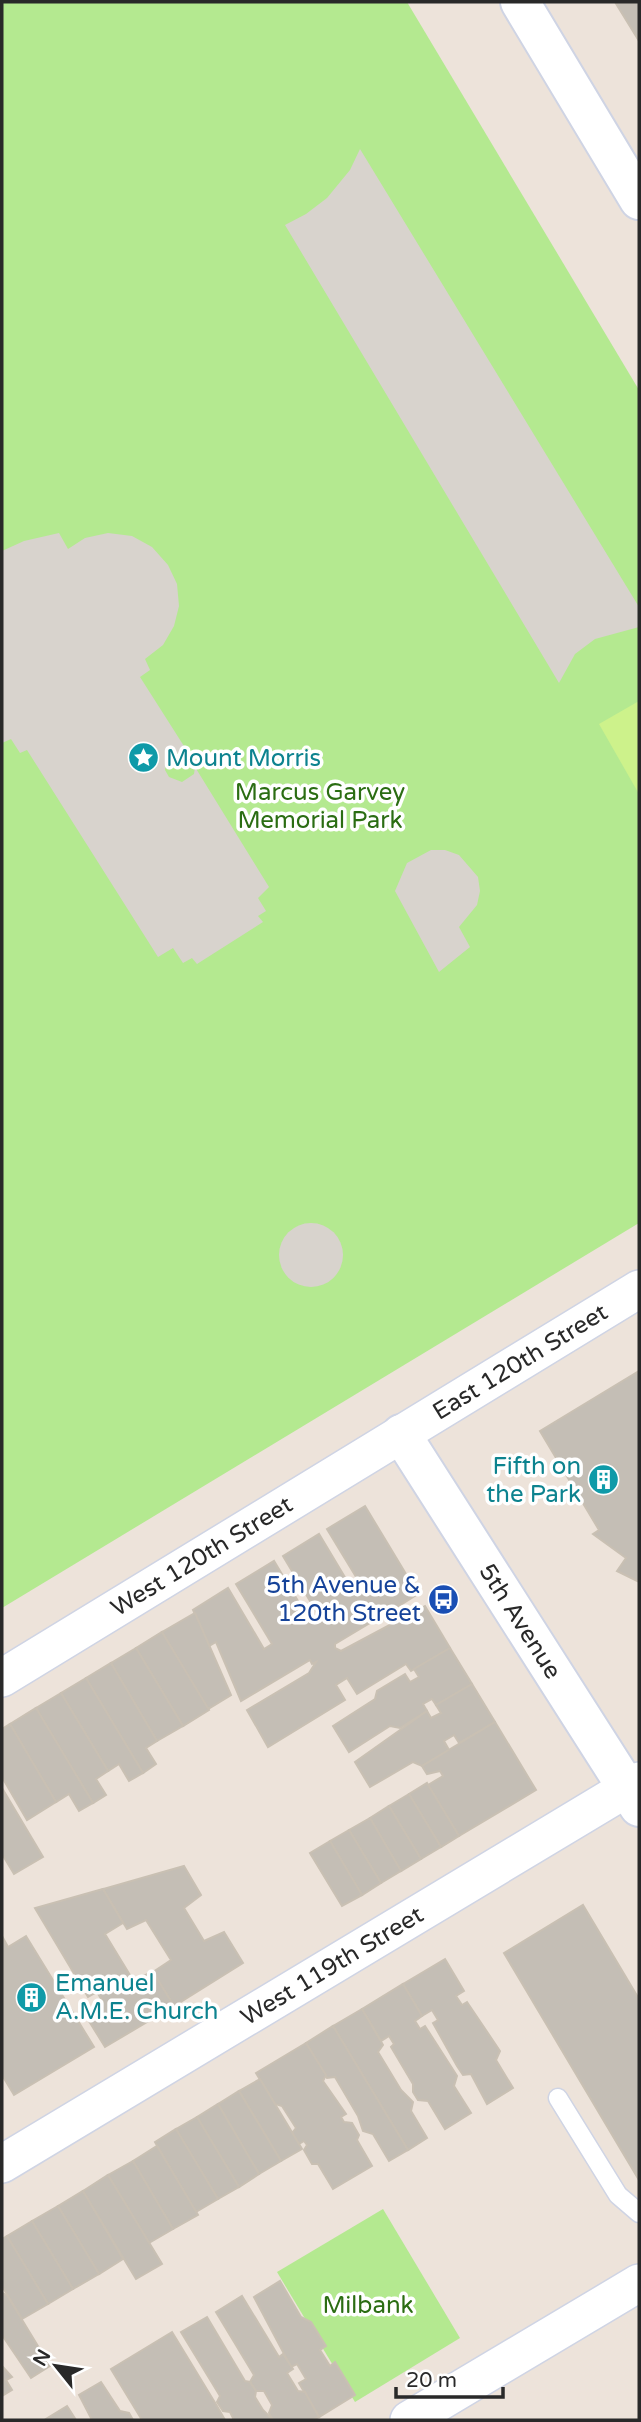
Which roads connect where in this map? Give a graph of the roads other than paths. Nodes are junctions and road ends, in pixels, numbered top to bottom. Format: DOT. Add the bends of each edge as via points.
graph roads {
  1 [pos="520,2"];
  2 [pos="639,200"];
  3 [pos="639,1289"];
  4 [pos="401,1434"];
  5 [pos="2,1678"];
  6 [pos="635,1792"];
  7 [pos="558,2098"];
  8 [pos="2,2164"];
  9 [pos="639,2213"];
  10 [pos="639,2283"];
  11 [pos="409,2420"];
  1 -- 2 [label="main road"];
  3 -- 4 [label="street, East 120th Street"];
  4 -- 5 [label="street, West 120th Street"];
  4 -- 6 [label="main road, 5th Avenue"];
  6 -- 8 [label="street, West 119th Street"];
  7 -- 9 [label="lane" via="618,2194"];
  10 -- 11 [label="street"];
}
